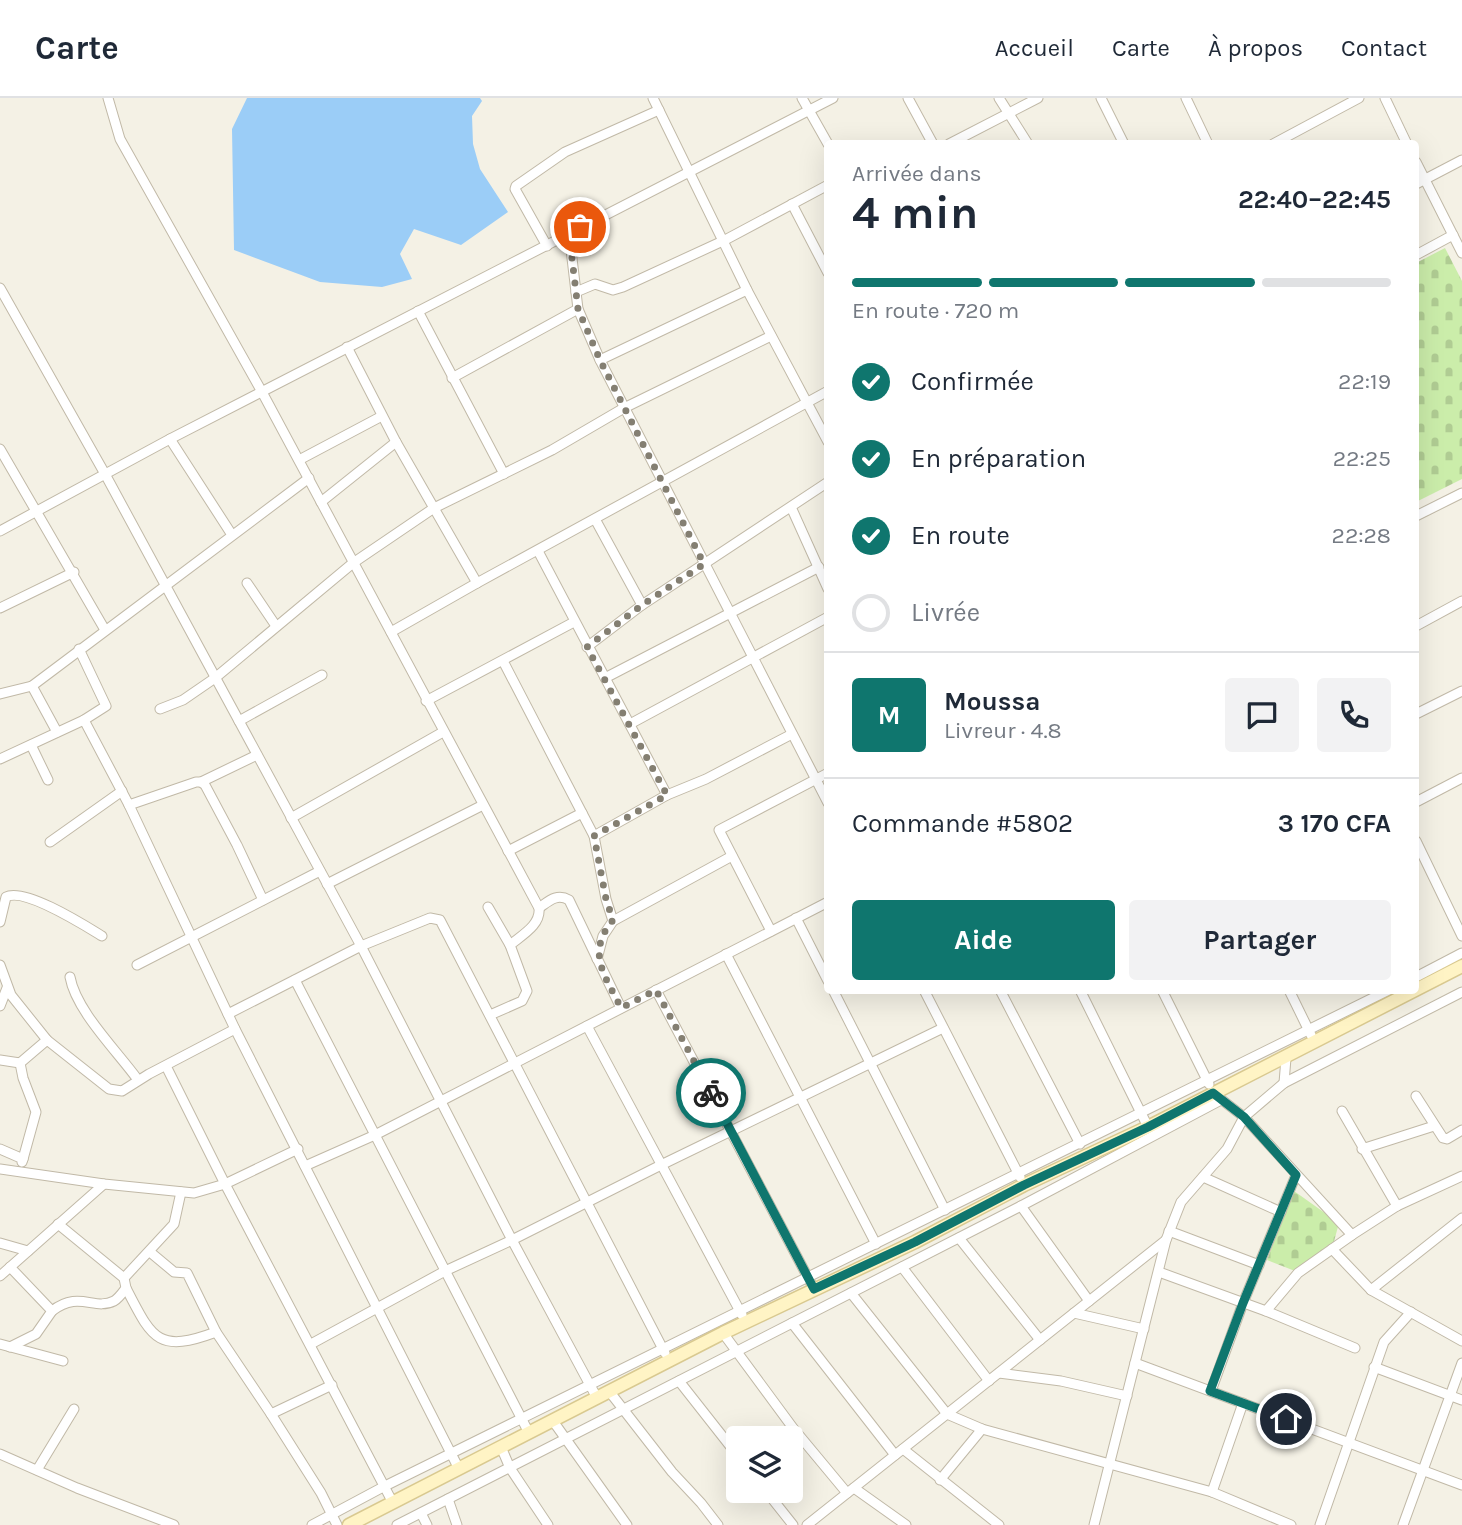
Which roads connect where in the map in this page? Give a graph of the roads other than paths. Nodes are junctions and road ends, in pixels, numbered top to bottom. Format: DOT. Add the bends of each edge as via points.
graph roads {
  1 [pos="108,98"];
  2 [pos="653,98"];
  3 [pos="802,98"];
  4 [pos="832,98"];
  5 [pos="908,98"];
  6 [pos="999,98"];
  7 [pos="1038,98"];
  8 [pos="1101,98"];
  9 [pos="1186,98"];
  10 [pos="1359,98"];
  11 [pos="1385,98"];
  12 [pos="659,110"];
  13 [pos="809,110"];
  14 [pos="1009,113"];
  15 [pos="826,140"];
  16 [pos="931,140"];
  17 [pos="957,140"];
  18 [pos="1026,140"];
  19 [pos="1119,140"];
  20 [pos="1206,140"];
  21 [pos="1280,140"];
  22 [pos="1405,140"];
  23 [pos="1462,160"];
  24 [pos="690,173"];
  25 [pos="1420,181"];
  26 [pos="824,187"];
  27 [pos="792,204"];
  28 [pos="569,233"];
  29 [pos="1453,235"];
  30 [pos="724,240"];
  31 [pos="547,246"];
  32 [pos="1419,253"];
  33 [pos="1462,253"];
  34 [pos="824,265"];
  35 [pos="0,288"];
  36 [pos="747,290"];
  37 [pos="576,292"];
  38 [pos="578,309"];
  39 [pos="418,311"];
  40 [pos="771,336"];
  41 [pos="347,347"];
  42 [pos="600,360"];
  43 [pos="452,378"];
  44 [pos="262,392"];
  45 [pos="824,393"];
  46 [pos="807,402"];
  47 [pos="624,408"];
  48 [pos="382,416"];
  49 [pos="824,434"];
  50 [pos="170,439"];
  51 [pos="396,442"];
  52 [pos="0,449"];
  53 [pos="299,460"];
  54 [pos="105,474"];
  55 [pos="504,474"];
  56 [pos="309,478"];
  57 [pos="663,482"];
  58 [pos="824,485"];
  59 [pos="1462,493"];
  60 [pos="321,502"];
  61 [pos="791,507"];
  62 [pos="435,508"];
  63 [pos="38,512"];
  64 [pos="1419,514"];
  65 [pos="596,519"];
  66 [pos="0,531"];
  67 [pos="232,535"];
  68 [pos="538,551"];
  69 [pos="353,562"];
  70 [pos="704,564"];
  71 [pos="819,567"];
  72 [pos="74,572"];
  73 [pos="824,579"];
  74 [pos="247,583"];
  75 [pos="477,583"];
  76 [pos="165,585"];
  77 [pos="1462,601"];
  78 [pos="642,605"];
  79 [pos="0,608"];
  80 [pos="730,613"];
  81 [pos="824,619"];
  82 [pos="574,622"];
  83 [pos="1419,624"];
  84 [pos="276,626"];
  85 [pos="105,630"];
  86 [pos="391,632"];
  87 [pos="587,647"];
  88 [pos="79,649"];
  89 [pos="753,659"];
  90 [pos="503,661"];
  91 [pos="322,675"];
  92 [pos="215,678"];
  93 [pos="605,678"];
  94 [pos="32,686"];
  95 [pos="1462,691"];
  96 [pos="0,694"];
  97 [pos="426,701"];
  98 [pos="160,709"];
  99 [pos="1419,712"];
  100 [pos="84,720"];
  101 [pos="239,721"];
  102 [pos="629,724"];
  103 [pos="57,732"];
  104 [pos="443,732"];
  105 [pos="792,734"];
  106 [pos="31,745"];
  107 [pos="257,755"];
  108 [pos="0,759"];
  109 [pos="824,775"];
  110 [pos="1462,778"];
  111 [pos="48,780"];
  112 [pos="816,780"];
  113 [pos="201,782"];
  114 [pos="122,792"];
  115 [pos="667,795"];
  116 [pos="824,795"];
  117 [pos="1419,800"];
  118 [pos="129,805"];
  119 [pos="483,806"];
  120 [pos="582,813"];
  121 [pos="291,818"];
  122 [pos="594,836"];
  123 [pos="50,842"];
  124 [pos="1419,847"];
  125 [pos="508,851"];
  126 [pos="732,856"];
  127 [pos="320,871"];
  128 [pos="327,884"];
  129 [pos="262,900"];
  130 [pos="824,904"];
  131 [pos="488,906"];
  132 [pos="539,908"];
  133 [pos="796,918"];
  134 [pos="613,920"];
  135 [pos="0,922"];
  136 [pos="771,931"];
  137 [pos="102,936"];
  138 [pos="190,936"];
  139 [pos="1462,936"];
  140 [pos="510,945"];
  141 [pos="361,946"];
  142 [pos="1462,953"];
  143 [pos="726,954"];
  144 [pos="597,959"];
  145 [pos="138,964"];
  146 [pos="0,965"];
  147 [pos="1461,971"];
  148 [pos="824,973"];
  149 [pos="1419,975"];
  150 [pos="70,978"];
  151 [pos="295,979"];
  152 [pos="7,988"];
  153 [pos="1419,988"];
  154 [pos="656,990"];
  155 [pos="1462,992"];
  156 [pos="835,994"];
  157 [pos="926,994"];
  158 [pos="1002,994"];
  159 [pos="1082,994"];
  160 [pos="1164,994"];
  161 [pos="1291,994"];
  162 [pos="1381,994"];
  163 [pos="1405,994"];
  164 [pos="0,1006"];
  165 [pos="621,1008"];
  166 [pos="228,1014"];
  167 [pos="490,1016"];
  168 [pos="587,1026"];
  169 [pos="943,1028"];
  170 [pos="235,1030"];
  171 [pos="1309,1030"];
  172 [pos="47,1040"];
  173 [pos="1315,1042"];
  174 [pos="1286,1058"];
  175 [pos="0,1060"];
  176 [pos="20,1063"];
  177 [pos="870,1063"];
  178 [pos="513,1064"];
  179 [pos="166,1066"];
  180 [pos="138,1080"];
  181 [pos="1208,1080"];
  182 [pos="1284,1083"];
  183 [pos="1217,1096"];
  184 [pos="1416,1096"];
  185 [pos="799,1097"];
  186 [pos="442,1101"];
  187 [pos="1342,1111"];
  188 [pos="1141,1113"];
  189 [pos="1244,1117"];
  190 [pos="1434,1126"];
  191 [pos="1148,1127"];
  192 [pos="1462,1130"];
  193 [pos="731,1132"];
  194 [pos="375,1135"];
  195 [pos="1080,1143"];
  196 [pos="0,1149"];
  197 [pos="298,1149"];
  198 [pos="1362,1149"];
  199 [pos="23,1159"];
  200 [pos="661,1165"];
  201 [pos="305,1166"];
  202 [pos="0,1169"];
  203 [pos="19,1170"];
  204 [pos="1296,1175"];
  205 [pos="1462,1176"];
  206 [pos="1203,1177"];
  207 [pos="1021,1180"];
  208 [pos="104,1184"];
  209 [pos="225,1184"];
  210 [pos="181,1192"];
  211 [pos="586,1203"];
  212 [pos="1021,1206"];
  213 [pos="1397,1206"];
  214 [pos="945,1210"];
  215 [pos="1281,1212"];
  216 [pos="1462,1218"];
  217 [pos="58,1224"];
  218 [pos="1352,1235"];
  219 [pos="1167,1236"];
  220 [pos="959,1238"];
  221 [pos="512,1240"];
  222 [pos="0,1243"];
  223 [pos="876,1244"];
  224 [pos="1332,1249"];
  225 [pos="28,1251"];
  226 [pos="150,1252"];
  227 [pos="1259,1265"];
  228 [pos="10,1267"];
  229 [pos="902,1267"];
  230 [pos="445,1271"];
  231 [pos="1159,1272"];
  232 [pos="0,1276"];
  233 [pos="125,1283"];
  234 [pos="811,1283"];
  235 [pos="1371,1290"];
  236 [pos="851,1293"];
  237 [pos="1089,1301"];
  238 [pos="1243,1303"];
  239 [pos="377,1310"];
  240 [pos="52,1311"];
  241 [pos="1266,1311"];
  242 [pos="1411,1312"];
  243 [pos="1074,1313"];
  244 [pos="743,1317"];
  245 [pos="792,1323"];
  246 [pos="1144,1329"];
  247 [pos="216,1332"];
  248 [pos="723,1333"];
  249 [pos="1040,1340"];
  250 [pos="1462,1341"];
  251 [pos="0,1344"];
  252 [pos="311,1344"];
  253 [pos="10,1347"];
  254 [pos="1355,1348"];
  255 [pos="735,1353"];
  256 [pos="666,1355"];
  257 [pos="63,1361"];
  258 [pos="1135,1363"];
  259 [pos="1462,1363"];
  260 [pos="1374,1367"];
  261 [pos="999,1373"];
  262 [pos="679,1381"];
  263 [pos="989,1381"];
  264 [pos="331,1385"];
  265 [pos="609,1391"];
  266 [pos="1210,1391"];
  267 [pos="593,1392"];
  268 [pos="1127,1396"];
  269 [pos="1450,1396"];
  270 [pos="1462,1400"];
  271 [pos="1243,1403"];
  272 [pos="74,1409"];
  273 [pos="622,1410"];
  274 [pos="271,1413"];
  275 [pos="947,1414"];
  276 [pos="522,1419"];
  277 [pos="553,1421"];
  278 [pos="982,1429"];
  279 [pos="529,1433"];
  280 [pos="565,1440"];
  281 [pos="726,1441"];
  282 [pos="1350,1443"];
  283 [pos="501,1447"];
  284 [pos="899,1452"];
  285 [pos="0,1454"];
  286 [pos="452,1454"];
  287 [pos="1109,1465"];
  288 [pos="458,1467"];
  289 [pos="510,1468"];
  290 [pos="37,1470"];
  291 [pos="1421,1470"];
  292 [pos="940,1480"];
  293 [pos="1462,1485"];
  294 [pos="386,1486"];
  295 [pos="851,1490"];
  296 [pos="1212,1492"];
  297 [pos="448,1499"];
  298 [pos="393,1503"];
  299 [pos="776,1503"];
  300 [pos="421,1513"];
  301 [pos="332,1514"];
  302 [pos="174,1525"];
  303 [pos="312,1525"];
  304 [pos="337,1525"];
  305 [pos="349,1525"];
  306 [pos="397,1525"];
  307 [pos="427,1525"];
  308 [pos="457,1525"];
  309 [pos="548,1525"];
  310 [pos="627,1525"];
  311 [pos="718,1525"];
  312 [pos="793,1525"];
  313 [pos="809,1525"];
  314 [pos="906,1525"];
  315 [pos="999,1525"];
  316 [pos="1094,1525"];
  317 [pos="1291,1525"];
  318 [pos="1320,1525"];
  319 [pos="1403,1525"];
  1 -- 44 [label="street" via="120,139"];
  2 -- 12 [label="street"];
  3 -- 13 [label="street"];
  4 -- 13 [label="street"];
  5 -- 16 [label="street"];
  6 -- 14 [label="street"];
  7 -- 14 [label="street"];
  8 -- 19 [label="street"];
  9 -- 20 [label="street"];
  10 -- 21 [label="street"];
  11 -- 22 [label="street"];
  12 -- 24 [label="street"];
  12 -- 31 [label="street" via="565,152 516,186"];
  13 -- 15 [label="street"];
  13 -- 24 [label="street"];
  14 -- 17 [label="street"];
  14 -- 18 [label="street"];
  23 -- 25 [label="street"];
  24 -- 28 [label="street"];
  24 -- 30 [label="street"];
  25 -- 29 [label="street"];
  26 -- 27 [label="street"];
  27 -- 30 [label="street"];
  27 -- 34 [label="street"];
  28 -- 31 [label="street"];
  28 -- 37 [label="street"];
  29 -- 32 [label="street"];
  29 -- 33 [label="street"];
  30 -- 36 [label="street"];
  30 -- 37 [label="street" via="623,287 613,290 595,284"];
  31 -- 39 [label="street"];
  35 -- 54 [label="street"];
  36 -- 40 [label="street"];
  36 -- 42 [label="street"];
  37 -- 38 [label="street"];
  38 -- 42 [label="street"];
  38 -- 43 [label="street"];
  39 -- 41 [label="street"];
  39 -- 43 [label="street"];
  40 -- 46 [label="street"];
  40 -- 47 [label="street"];
  41 -- 44 [label="street"];
  41 -- 48 [label="street"];
  42 -- 47 [label="street"];
  43 -- 55 [label="street"];
  44 -- 50 [label="street"];
  44 -- 53 [label="street"];
  45 -- 46 [label="street"];
  46 -- 49 [label="street"];
  46 -- 57 [label="street"];
  47 -- 55 [label="street"];
  47 -- 57 [label="street"];
  48 -- 51 [label="street"];
  48 -- 53 [label="street"];
  50 -- 54 [label="street"];
  50 -- 67 [label="street"];
  51 -- 60 [label="street"];
  51 -- 62 [label="street"];
  52 -- 63 [label="street"];
  53 -- 56 [label="street"];
  54 -- 63 [label="street"];
  54 -- 76 [label="street"];
  55 -- 62 [label="street"];
  56 -- 60 [label="street"];
  56 -- 67 [label="street"];
  57 -- 65 [label="street"];
  57 -- 70 [label="street"];
  58 -- 61 [label="street"];
  59 -- 64 [label="street"];
  60 -- 69 [label="street"];
  61 -- 70 [label="street"];
  61 -- 71 [label="street"];
  62 -- 69 [label="street"];
  62 -- 75 [label="street"];
  63 -- 66 [label="street"];
  63 -- 72 [label="street"];
  65 -- 68 [label="street"];
  65 -- 78 [label="street"];
  67 -- 76 [label="street"];
  68 -- 75 [label="street"];
  68 -- 82 [label="street"];
  69 -- 84 [label="street"];
  69 -- 86 [label="street"];
  70 -- 78 [label="street"];
  70 -- 80 [label="street"];
  71 -- 73 [label="street"];
  71 -- 80 [label="street"];
  72 -- 79 [label="street"];
  72 -- 85 [label="street"];
  74 -- 84 [label="street"];
  75 -- 86 [label="street"];
  76 -- 85 [label="street"];
  76 -- 92 [label="street"];
  77 -- 83 [label="street"];
  78 -- 87 [label="street"];
  80 -- 89 [label="street"];
  80 -- 93 [label="street"];
  81 -- 89 [label="street"];
  82 -- 87 [label="street"];
  82 -- 90 [label="street"];
  84 -- 92 [label="street"];
  85 -- 88 [label="street"];
  86 -- 97 [label="street"];
  87 -- 93 [label="street"];
  88 -- 94 [label="street"];
  88 -- 100 [label="street" via="106,701 103,709"];
  89 -- 102 [label="street"];
  89 -- 105 [label="street"];
  90 -- 97 [label="street"];
  90 -- 120 [label="street"];
  91 -- 101 [label="street"];
  92 -- 98 [label="street"];
  92 -- 101 [label="street"];
  93 -- 102 [label="street"];
  94 -- 96 [label="street"];
  94 -- 103 [label="street"];
  95 -- 99 [label="street"];
  97 -- 104 [label="street"];
  100 -- 103 [label="street"];
  100 -- 114 [label="street"];
  101 -- 107 [label="street"];
  102 -- 115 [label="street"];
  103 -- 106 [label="street"];
  104 -- 119 [label="street"];
  104 -- 121 [label="street"];
  105 -- 112 [label="street"];
  105 -- 115 [label="street"];
  106 -- 108 [label="street"];
  106 -- 111 [label="street"];
  107 -- 113 [label="street"];
  107 -- 121 [label="street"];
  109 -- 112 [label="street"];
  110 -- 117 [label="street"];
  112 -- 116 [label="street"];
  112 -- 126 [label="street" via="719,830"];
  113 -- 118 [label="street"];
  113 -- 129 [label="street"];
  114 -- 118 [label="street"];
  114 -- 123 [label="street"];
  115 -- 122 [label="street"];
  118 -- 138 [label="street"];
  119 -- 125 [label="street"];
  119 -- 128 [label="street"];
  120 -- 122 [label="street"];
  120 -- 125 [label="street"];
  121 -- 127 [label="street"];
  122 -- 134 [label="street"];
  124 -- 139 [label="street"];
  125 -- 132 [label="street"];
  126 -- 134 [label="street"];
  126 -- 136 [label="street"];
  127 -- 128 [label="street"];
  127 -- 129 [label="street"];
  128 -- 141 [label="street"];
  129 -- 138 [label="street"];
  130 -- 133 [label="street"];
  131 -- 140 [label="street"];
  132 -- 140 [label="street" via="536,923"];
  132 -- 144 [label="street" via="555,897 569,900"];
  133 -- 136 [label="street"];
  133 -- 148 [label="street"];
  134 -- 144 [label="street"];
  135 -- 137 [label="street" via="6,897 19,894"];
  136 -- 143 [label="street"];
  138 -- 145 [label="street"];
  138 -- 166 [label="street"];
  140 -- 167 [label="street" via="527,991 522,1001"];
  141 -- 151 [label="street"];
  141 -- 167 [label="street" via="430,918 440,920"];
  141 -- 186 [label="street"];
  142 -- 149 [label="street"];
  143 -- 154 [label="street"];
  143 -- 185 [label="street"];
  144 -- 165 [label="street"];
  146 -- 152 [label="street"];
  147 -- 153 [label="street"];
  150 -- 180 [label="street" via="80,1004"];
  151 -- 166 [label="street"];
  151 -- 194 [label="street"];
  152 -- 164 [label="street"];
  152 -- 172 [label="street"];
  154 -- 165 [label="street"];
  154 -- 193 [label="street"];
  155 -- 182 [label="street"];
  156 -- 177 [label="street"];
  157 -- 169 [label="street"];
  158 -- 195 [label="street"];
  159 -- 188 [label="street"];
  160 -- 181 [label="street"];
  161 -- 171 [label="street"];
  162 -- 171 [label="street"];
  163 -- 173 [label="street"];
  165 -- 168 [label="street"];
  166 -- 170 [label="street"];
  167 -- 178 [label="street"];
  168 -- 178 [label="street"];
  168 -- 200 [label="street"];
  169 -- 177 [label="street"];
  169 -- 207 [label="street"];
  170 -- 179 [label="street"];
  170 -- 197 [label="street"];
  171 -- 173 [label="street"];
  171 -- 181 [label="street"];
  172 -- 176 [label="street"];
  172 -- 180 [label="street" via="109,1089 122,1091"];
  173 -- 174 [label="street"];
  174 -- 182 [label="street"];
  174 -- 183 [label="street"];
  175 -- 176 [label="street"];
  176 -- 199 [label="street" via="36,1112"];
  177 -- 185 [label="street"];
  177 -- 214 [label="street"];
  178 -- 186 [label="street"];
  178 -- 211 [label="street"];
  179 -- 180 [label="street"];
  179 -- 209 [label="street"];
  181 -- 183 [label="street"];
  181 -- 188 [label="street"];
  182 -- 189 [label="street"];
  183 -- 189 [label="street"];
  183 -- 191 [label="street"];
  183 -- 212 [label="street"];
  184 -- 190 [label="street"];
  185 -- 193 [label="street"];
  185 -- 223 [label="street"];
  186 -- 194 [label="street"];
  186 -- 221 [label="street"];
  187 -- 198 [label="street"];
  188 -- 191 [label="street"];
  188 -- 195 [label="street"];
  189 -- 204 [label="street"];
  189 -- 206 [label="street" via="1227,1149"];
  190 -- 192 [label="street" via="1447,1139"];
  190 -- 198 [label="street"];
  191 -- 207 [label="street"];
  193 -- 200 [label="street"];
  193 -- 234 [label="street"];
  194 -- 201 [label="street"];
  194 -- 230 [label="street"];
  195 -- 207 [label="street"];
  196 -- 199 [label="street"];
  197 -- 201 [label="street"];
  197 -- 209 [label="street"];
  198 -- 213 [label="street"];
  199 -- 203 [label="street"];
  200 -- 211 [label="street"];
  200 -- 244 [label="street"];
  201 -- 239 [label="street"];
  202 -- 203 [label="street"];
  203 -- 208 [label="street"];
  204 -- 215 [label="street"];
  204 -- 218 [label="street"];
  205 -- 213 [label="street"];
  206 -- 215 [label="street"];
  206 -- 219 [label="street" via="1181,1202"];
  207 -- 214 [label="street"];
  207 -- 234 [label="street" via="915,1242"];
  208 -- 210 [label="street"];
  208 -- 217 [label="street"];
  209 -- 210 [label="street"];
  209 -- 252 [label="street"];
  210 -- 226 [label="street" via="174,1224"];
  211 -- 221 [label="street"];
  211 -- 256 [label="street"];
  212 -- 220 [label="street"];
  212 -- 237 [label="street"];
  213 -- 218 [label="street"];
  214 -- 223 [label="street"];
  215 -- 227 [label="street"];
  216 -- 235 [label="street"];
  217 -- 225 [label="street"];
  217 -- 233 [label="street"];
  218 -- 224 [label="street"];
  219 -- 227 [label="street"];
  219 -- 231 [label="street"];
  219 -- 237 [label="street"];
  220 -- 229 [label="street"];
  220 -- 249 [label="street"];
  221 -- 230 [label="street"];
  221 -- 267 [label="street"];
  222 -- 225 [label="street"];
  223 -- 234 [label="street"];
  224 -- 235 [label="street"];
  224 -- 241 [label="street" via="1298,1273"];
  225 -- 228 [label="street"];
  226 -- 233 [label="street"];
  226 -- 247 [label="street" via="174,1272 187,1273"];
  227 -- 238 [label="street"];
  228 -- 232 [label="street"];
  228 -- 240 [label="street"];
  229 -- 236 [label="street"];
  229 -- 263 [label="street"];
  230 -- 239 [label="street"];
  230 -- 276 [label="street"];
  231 -- 238 [label="street"];
  231 -- 246 [label="street"];
  233 -- 240 [label="street" via="114,1301 72,1300"];
  233 -- 247 [label="street" via="149,1332 161,1339 180,1342"];
  234 -- 244 [label="street"];
  235 -- 242 [label="street"];
  236 -- 245 [label="street"];
  236 -- 275 [label="street"];
  237 -- 243 [label="street"];
  238 -- 241 [label="street"];
  238 -- 266 [label="street"];
  239 -- 252 [label="street"];
  239 -- 286 [label="street"];
  240 -- 253 [label="street" via="36,1334"];
  241 -- 254 [label="street"];
  242 -- 250 [label="street"];
  242 -- 260 [label="street" via="1384,1342"];
  243 -- 246 [label="street"];
  243 -- 249 [label="street"];
  244 -- 248 [label="street"];
  244 -- 256 [label="street"];
  245 -- 255 [label="street"];
  245 -- 284 [label="street"];
  246 -- 258 [label="street"];
  247 -- 274 [label="street"];
  248 -- 255 [label="street"];
  248 -- 256 [label="street"];
  249 -- 261 [label="street"];
  251 -- 253 [label="street"];
  252 -- 264 [label="street"];
  253 -- 257 [label="street"];
  255 -- 262 [label="street"];
  255 -- 295 [label="street" via="793,1428"];
  256 -- 265 [label="street"];
  256 -- 267 [label="street"];
  258 -- 266 [label="street"];
  258 -- 268 [label="street"];
  259 -- 269 [label="street"];
  260 -- 269 [label="street"];
  260 -- 282 [label="street"];
  261 -- 263 [label="street"];
  261 -- 268 [label="street"];
  262 -- 273 [label="street"];
  262 -- 281 [label="street"];
  263 -- 275 [label="street"];
  264 -- 274 [label="street"];
  264 -- 294 [label="street"];
  265 -- 267 [label="street"];
  265 -- 273 [label="street"];
  266 -- 271 [label="street"];
  267 -- 276 [label="street"];
  267 -- 277 [label="street"];
  268 -- 287 [label="street"];
  269 -- 270 [label="street"];
  269 -- 291 [label="street"];
  271 -- 282 [label="street"];
  271 -- 296 [label="street"];
  272 -- 290 [label="street"];
  273 -- 280 [label="street"];
  273 -- 311 [label="street"];
  274 -- 301 [label="street"];
  275 -- 278 [label="street"];
  275 -- 284 [label="street"];
  276 -- 279 [label="street"];
  276 -- 286 [label="street"];
  277 -- 279 [label="street"];
  277 -- 280 [label="street"];
  278 -- 287 [label="street"];
  278 -- 292 [label="street"];
  279 -- 283 [label="street"];
  280 -- 289 [label="street"];
  280 -- 310 [label="street"];
  282 -- 291 [label="street"];
  282 -- 318 [label="street"];
  283 -- 288 [label="street"];
  283 -- 289 [label="street"];
  284 -- 292 [label="street"];
  284 -- 295 [label="street"];
  285 -- 290 [label="street"];
  286 -- 288 [label="street"];
  286 -- 294 [label="street"];
  287 -- 296 [label="street"];
  287 -- 316 [label="street"];
  288 -- 298 [label="street"];
  289 -- 297 [label="street"];
  289 -- 309 [label="street"];
  290 -- 302 [label="street"];
  291 -- 293 [label="street"];
  291 -- 319 [label="street"];
  292 -- 315 [label="street"];
  294 -- 298 [label="street"];
  294 -- 301 [label="street"];
  295 -- 313 [label="street"];
  295 -- 314 [label="street"];
  296 -- 317 [label="street"];
  297 -- 300 [label="street"];
  297 -- 308 [label="street"];
  298 -- 305 [label="street"];
  299 -- 312 [label="street"];
  300 -- 306 [label="street"];
  300 -- 307 [label="street"];
  301 -- 303 [label="street"];
  301 -- 304 [label="street"];
}
